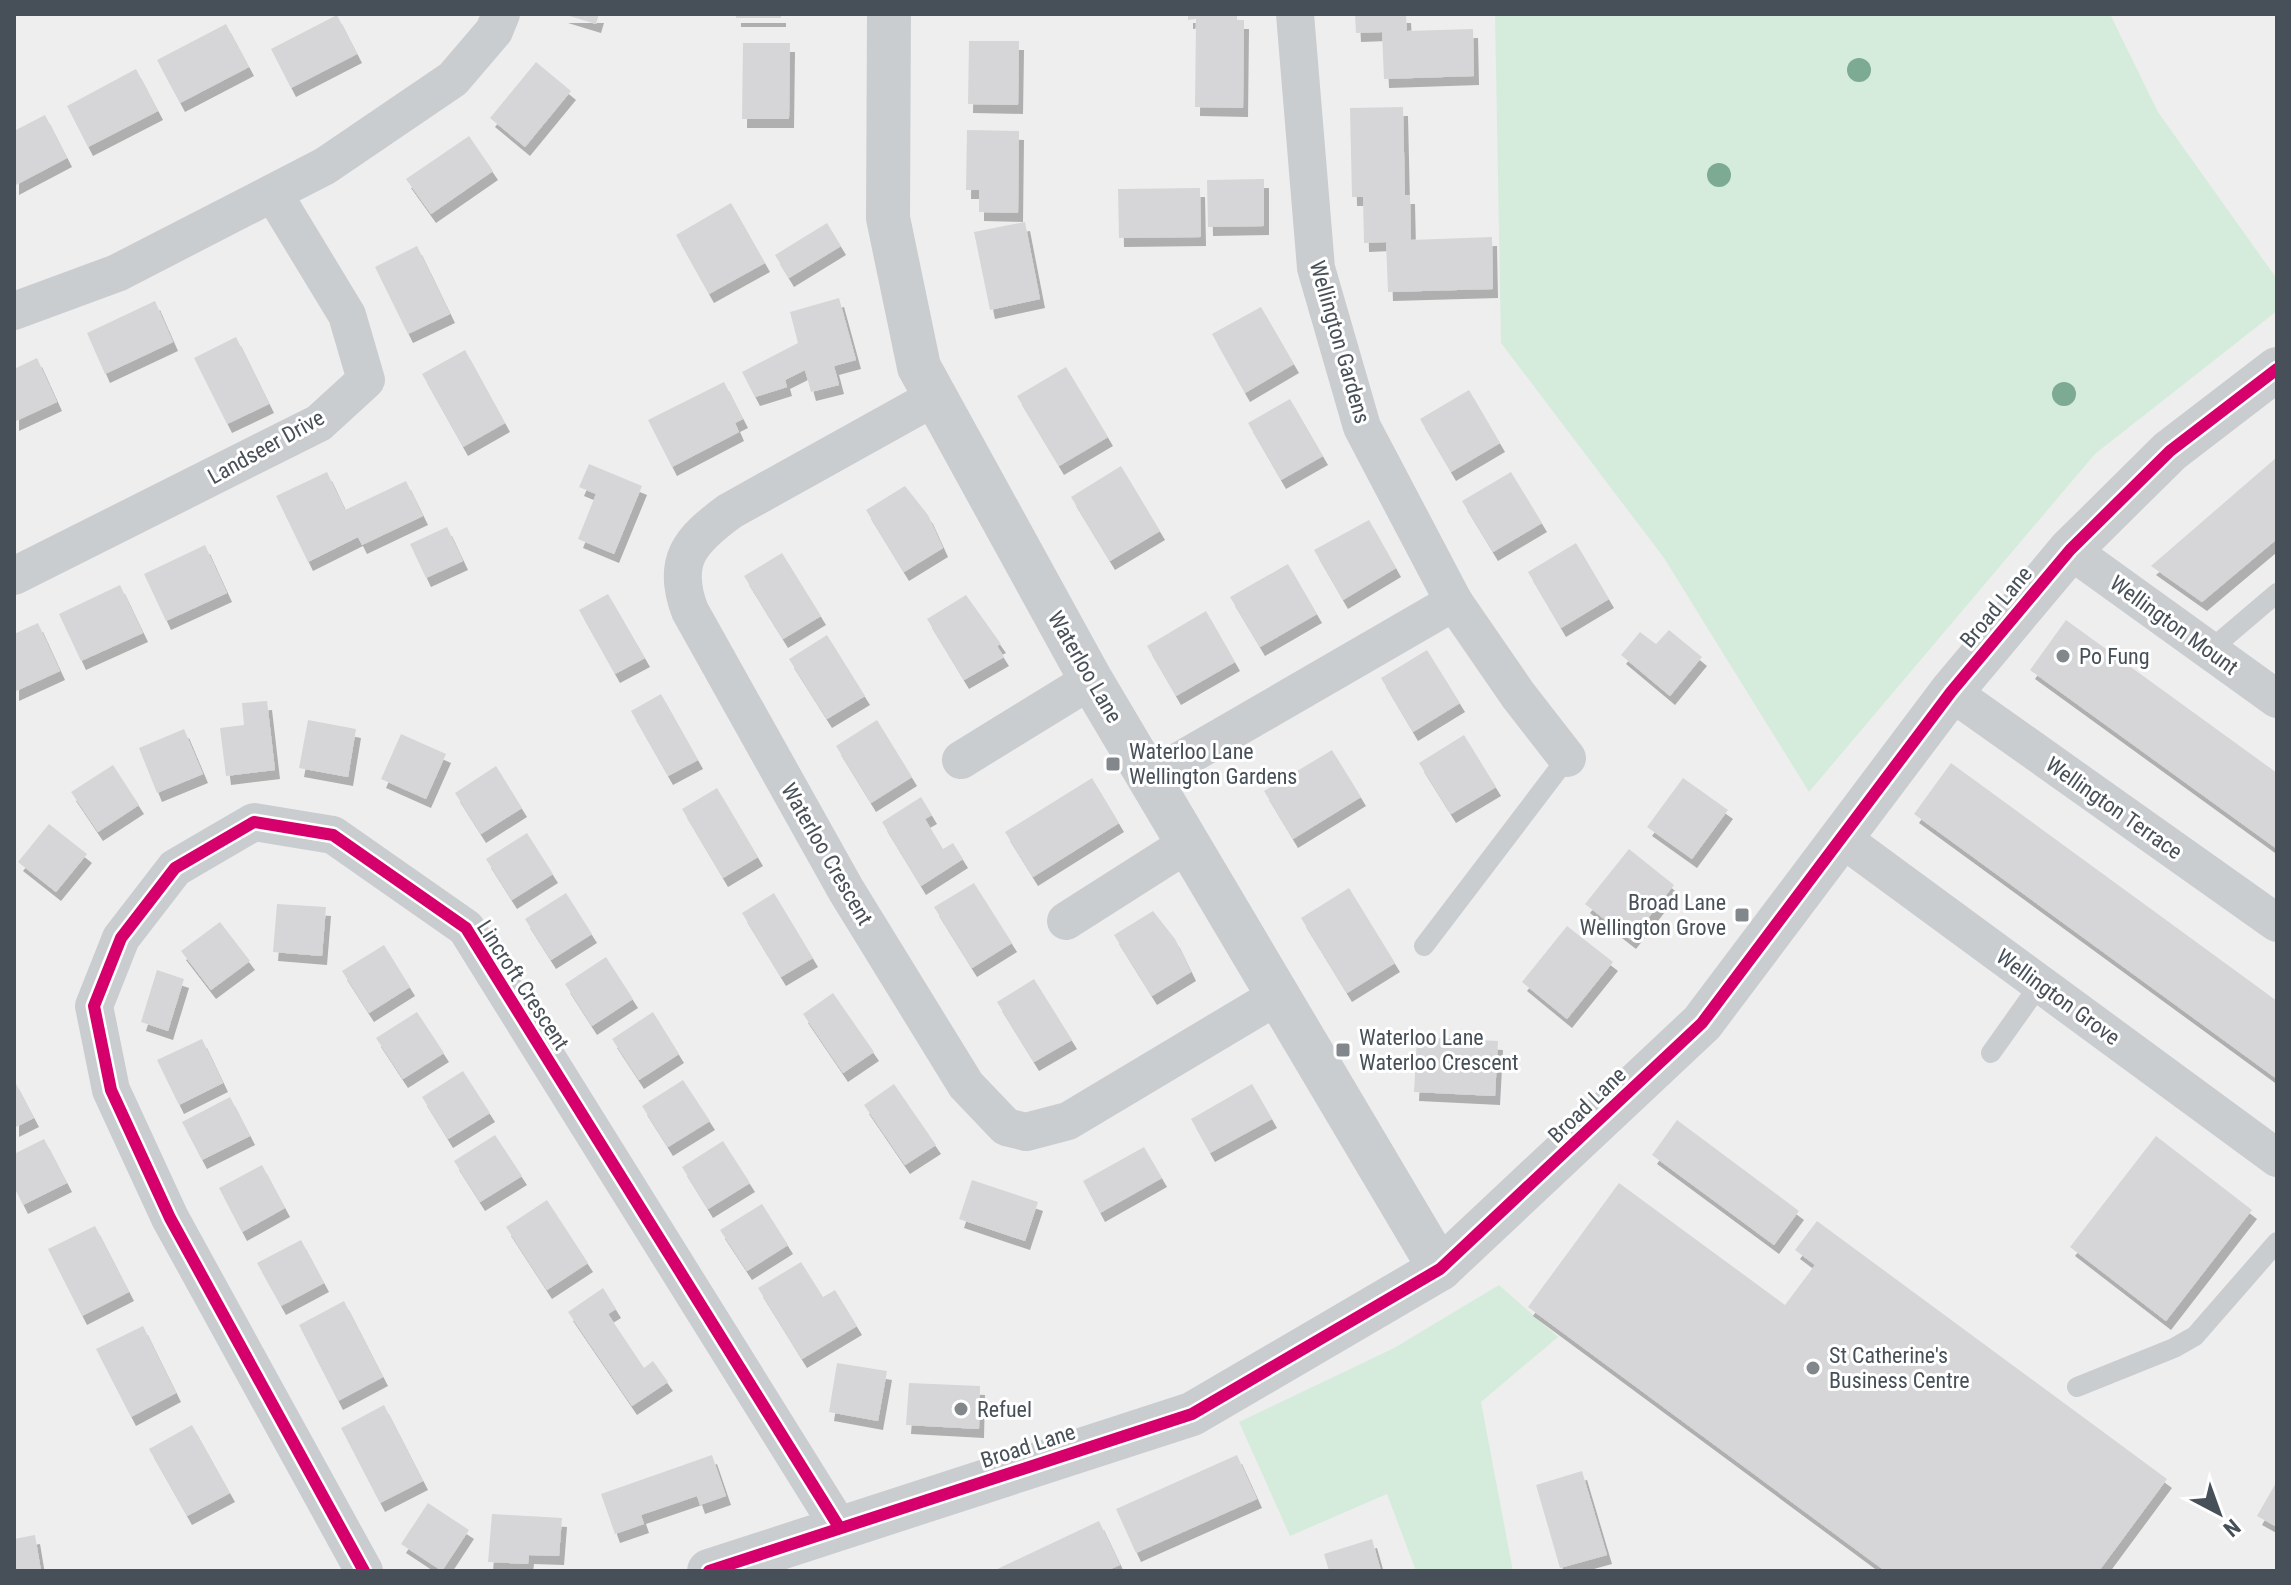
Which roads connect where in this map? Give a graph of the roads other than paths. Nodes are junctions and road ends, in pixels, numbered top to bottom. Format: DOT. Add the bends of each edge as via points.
graph roads {
  1 [pos="501,14"];
  2 [pos="889,14"];
  3 [pos="1295,14"];
  4 [pos="273,193"];
  5 [pos="14,311"];
  6 [pos="2277,369"];
  7 [pos="935,397"];
  8 [pos="2070,550"];
  9 [pos="14,576"];
  10 [pos="2277,593"];
  11 [pos="1454,602"];
  12 [pos="2210,650"];
  13 [pos="1091,680"];
  14 [pos="1951,692"];
  15 [pos="2277,699"];
  16 [pos="1567,758"];
  17 [pos="961,760"];
  18 [pos="1150,778"];
  19 [pos="1840,837"];
  20 [pos="1187,844"];
  21 [pos="1066,921"];
  22 [pos="2277,923"];
  23 [pos="1424,946"];
  24 [pos="2040,984"];
  25 [pos="1277,996"];
  26 [pos="1991,1053"];
  27 [pos="2277,1158"];
  28 [pos="2277,1242"];
  29 [pos="1440,1269"];
  30 [pos="2077,1387"];
  31 [pos="839,1527"];
  32 [pos="364,1571"];
  33 [pos="709,1571"];
  1 -- 4 [label="street" via="494,31 453,79 325,166"];
  2 -- 7 [label="street, Waterloo Lane" via="888,218 919,367"];
  3 -- 11 [label="street, Wellington Gardens" via="1316,268 1362,427"];
  4 -- 5 [label="street" via="117,273"];
  4 -- 9 [label="street, Landseer Drive" via="347,315 366,380 319,423"];
  6 -- 8 [label="street, Broad Lane" via="2170,451"];
  7 -- 13 [label="street, Waterloo Lane"];
  7 -- 25 [label="street, Waterloo Crescent" via="730,511 688,549 682,569 690,611 846,890 966,1085 1006,1127 1026,1132 1068,1121"];
  8 -- 12 [label="street, Wellington Mount"];
  8 -- 14 [label="street, Broad Lane"];
  10 -- 12 [label="lane"];
  11 -- 16 [label="street, Wellington Gardens"];
  11 -- 18 [label="street"];
  12 -- 15 [label="street, Wellington Mount"];
  13 -- 17 [label="street"];
  13 -- 18 [label="street, Waterloo Lane"];
  14 -- 19 [label="street, Broad Lane"];
  14 -- 22 [label="street, Wellington Terrace"];
  16 -- 23 [label="lane"];
  18 -- 20 [label="street, Waterloo Lane"];
  19 -- 24 [label="street, Wellington Grove"];
  19 -- 29 [label="street, Broad Lane" via="1702,1023"];
  20 -- 21 [label="street"];
  20 -- 25 [label="street, Waterloo Lane"];
  24 -- 26 [label="lane"];
  24 -- 27 [label="street, Wellington Grove"];
  25 -- 29 [label="street, Waterloo Lane"];
  28 -- 30 [label="lane" via="2195,1336"];
  29 -- 31 [label="street, Broad Lane" via="1192,1414"];
  31 -- 32 [label="street, Lincroft Crescent" via="466,928 333,835 254,822 175,868 121,938 94,1006 111,1090 170,1218"];
  31 -- 33 [label="street, Broad Lane"];
}
